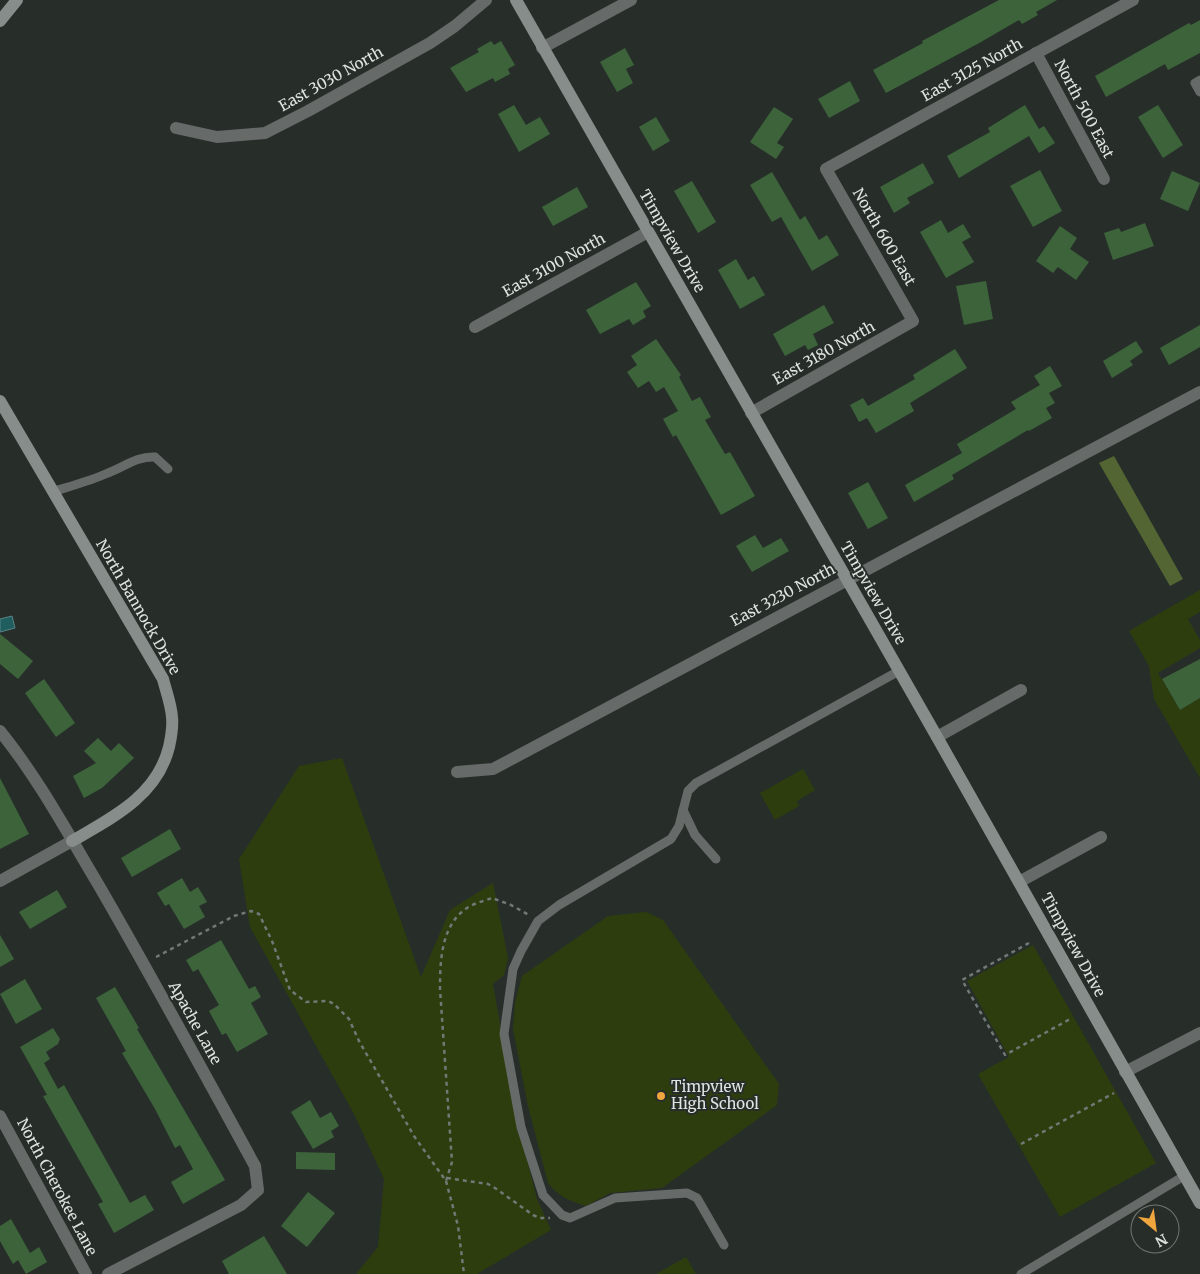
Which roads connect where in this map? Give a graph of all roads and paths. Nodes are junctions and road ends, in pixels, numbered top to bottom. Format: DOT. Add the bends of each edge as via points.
graph roads {
  1 [pos="17,0"];
  2 [pos="486,0"];
  3 [pos="516,0"];
  4 [pos="631,0"];
  5 [pos="1133,0"];
  6 [pos="0,21"];
  7 [pos="542,48"];
  8 [pos="1036,53"];
  9 [pos="1200,80"];
  10 [pos="1200,92"];
  11 [pos="176,128"];
  12 [pos="826,168"];
  13 [pos="1104,179"];
  14 [pos="648,232"];
  15 [pos="913,321"];
  16 [pos="475,327"];
  17 [pos="1200,392"];
  18 [pos="0,401"];
  19 [pos="751,413"];
  20 [pos="168,469"];
  21 [pos="52,492"];
  22 [pos="846,579"];
  23 [pos="899,671"];
  24 [pos="1022,690"];
  25 [pos="0,731"];
  26 [pos="937,737"];
  27 [pos="457,772"];
  28 [pos="683,810"];
  29 [pos="1101,837"];
  30 [pos="72,841"];
  31 [pos="716,859"];
  32 [pos="0,881"];
  33 [pos="1019,882"];
  34 [pos="538,921"];
  35 [pos="1029,943"];
  36 [pos="156,956"];
  37 [pos="1072,1018"];
  38 [pos="1200,1033"];
  39 [pos="1125,1072"];
  40 [pos="1114,1093"];
  41 [pos="0,1116"];
  42 [pos="1021,1144"];
  43 [pos="1184,1176"];
  44 [pos="446,1180"];
  45 [pos="1200,1203"];
  46 [pos="533,1215"];
  47 [pos="724,1245"];
  48 [pos="86,1274"];
  49 [pos="108,1274"];
  50 [pos="464,1274"];
  51 [pos="1021,1274"];
  1 -- 6 [label="street"];
  2 -- 11 [label="street, East 3030 North" via="430,43 264,133 217,137"];
  3 -- 7 [label="street, Timpview Drive"];
  4 -- 7 [label="street"];
  5 -- 8 [label="street, East 3125 North"];
  7 -- 14 [label="street, Timpview Drive"];
  8 -- 12 [label="street, East 3125 North"];
  8 -- 13 [label="street, North 500 East"];
  9 -- 10 [label="lane" via="1195,83"];
  12 -- 15 [label="street, North 600 East"];
  14 -- 16 [label="street, East 3100 North"];
  14 -- 19 [label="street, Timpview Drive"];
  15 -- 19 [label="street, East 3180 North"];
  17 -- 22 [label="street, East 3230 North"];
  18 -- 21 [label="street, North Bannock Drive"];
  19 -- 22 [label="street, Timpview Drive"];
  20 -- 21 [label="lane" via="155,456 147,456"];
  21 -- 30 [label="street, North Bannock Drive" via="163,679 172,718 166,757 152,784 120,814"];
  22 -- 23 [label="street, Timpview Drive"];
  22 -- 27 [label="street, East 3230 North" via="493,769"];
  23 -- 26 [label="street, Timpview Drive"];
  23 -- 28 [label="lane" via="696,783 688,791"];
  24 -- 26 [label="street"];
  25 -- 30 [label="street, Apache Lane" via="22,758"];
  26 -- 33 [label="street, Timpview Drive"];
  28 -- 31 [label="lane" via="695,835"];
  28 -- 34 [label="lane" via="671,840 559,905"];
  29 -- 33 [label="street"];
  30 -- 32 [label="street, North Bannock Drive"];
  30 -- 49 [label="street, Apache Lane" via="144,963 255,1166 258,1190 241,1205"];
  33 -- 39 [label="street, Timpview Drive"];
  34 -- 44 [label="path" via="492,898 467,908 453,922 446,937 440,964 452,1162"];
  34 -- 47 [label="lane" via="512,969 504,1034 521,1126 542,1194 562,1215 570,1218 615,1198 687,1193 697,1198"];
  35 -- 37 [label="path" via="962,980 1005,1055"];
  36 -- 44 [label="path" via="234,916 250,911 259,914 290,990 306,1002 328,1001 334,1004 348,1019 414,1136"];
  38 -- 39 [label="street"];
  39 -- 43 [label="street, Timpview Drive"];
  40 -- 42 [label="path"];
  41 -- 48 [label="street, North Cherokee Lane"];
  43 -- 45 [label="street, Timpview Drive"];
  43 -- 51 [label="lane"];
  44 -- 46 [label="path" via="488,1184"];
  44 -- 50 [label="path" via="458,1226"];
}
